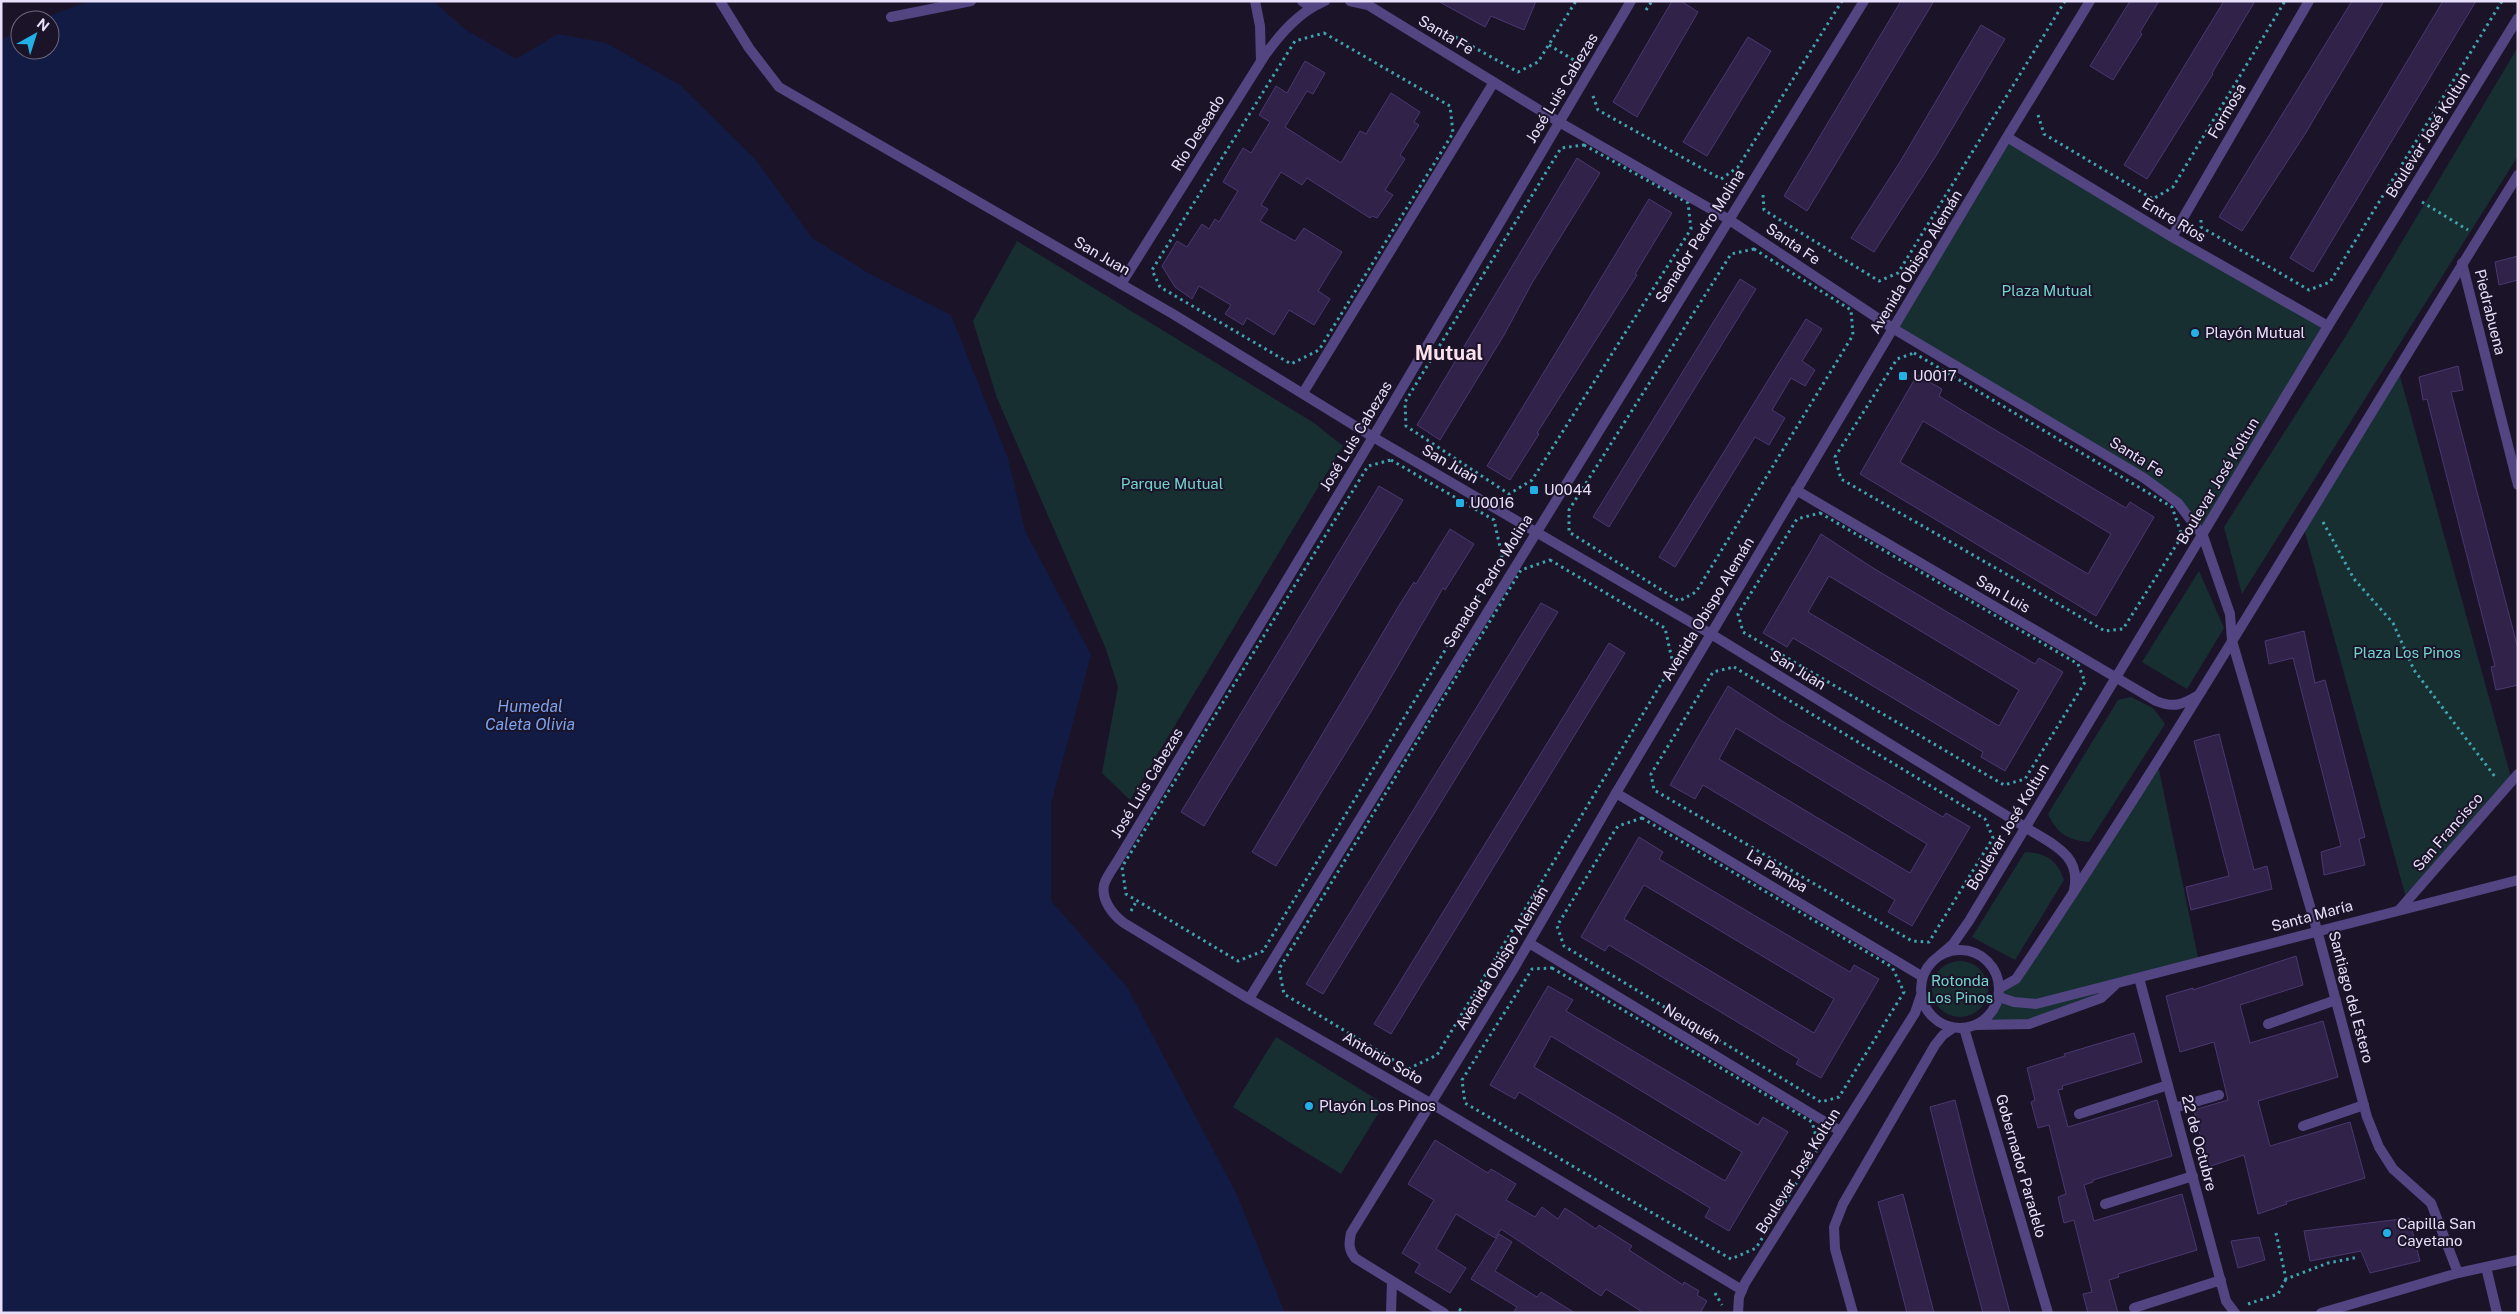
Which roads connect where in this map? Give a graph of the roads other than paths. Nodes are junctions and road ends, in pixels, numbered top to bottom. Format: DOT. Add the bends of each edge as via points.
graph roads {
  1 [pos="720,1"];
  2 [pos="971,1"];
  3 [pos="1255,1"];
  4 [pos="1302,1"];
  5 [pos="1325,1"];
  6 [pos="1350,1"];
  7 [pos="1631,1"];
  8 [pos="1864,1"];
  9 [pos="2090,1"];
  10 [pos="2309,1"];
  11 [pos="1311,7"];
  12 [pos="891,17"];
  13 [pos="2518,18"];
  14 [pos="1261,61"];
  15 [pos="1494,82"];
  16 [pos="1558,122"];
  17 [pos="2007,137"];
  18 [pos="2518,175"];
  19 [pos="1728,219"];
  20 [pos="2172,236"];
  21 [pos="2462,263"];
  22 [pos="1121,284"];
  23 [pos="2328,326"];
  24 [pos="1894,329"];
  25 [pos="1303,393"];
  26 [pos="1373,436"];
  27 [pos="2518,485"];
  28 [pos="1796,490"];
  29 [pos="1536,531"];
  30 [pos="2203,536"];
  31 [pos="1710,634"];
  32 [pos="2232,641"];
  33 [pos="2115,678"];
  34 [pos="2197,696"];
  35 [pos="2518,774"];
  36 [pos="1616,793"];
  37 [pos="2025,827"];
  38 [pos="2518,880"];
  39 [pos="1104,885"];
  40 [pos="2074,890"];
  41 [pos="2400,909"];
  42 [pos="2317,930"];
  43 [pos="1529,943"];
  44 [pos="1940,955"];
  45 [pos="1923,977"];
  46 [pos="2139,978"];
  47 [pos="2115,985"];
  48 [pos="1999,992"];
  49 [pos="1921,995"];
  50 [pos="1249,999"];
  51 [pos="2336,1000"];
  52 [pos="2268,1024"];
  53 [pos="1977,1025"];
  54 [pos="1953,1028"];
  55 [pos="1964,1028"];
  56 [pos="2168,1085"];
  57 [pos="2219,1095"];
  58 [pos="1432,1104"];
  59 [pos="2364,1104"];
  60 [pos="2174,1108"];
  61 [pos="2079,1114"];
  62 [pos="2303,1126"];
  63 [pos="1840,1131"];
  64 [pos="2193,1176"];
  65 [pos="2105,1204"];
  66 [pos="2518,1260"];
  67 [pos="2486,1267"];
  68 [pos="2458,1273"];
  69 [pos="2221,1280"];
  70 [pos="1392,1281"];
  71 [pos="1742,1290"];
  72 [pos="2134,1308"];
  73 [pos="2352,1308"];
  74 [pos="2234,1311"];
  75 [pos="1391,1313"];
  76 [pos="1444,1313"];
  77 [pos="1738,1313"];
  78 [pos="1853,1313"];
  79 [pos="2048,1313"];
  80 [pos="2321,1313"];
  81 [pos="2497,1313"];
  1 -- 22 [label="street, San Juan" via="749,48 779,87"];
  2 -- 12 [label="street"];
  3 -- 14 [label="street"];
  4 -- 11 [label="street"];
  5 -- 11 [label="street"];
  6 -- 15 [label="street, Santa Fe" via="1368,5"];
  7 -- 16 [label="street, José Luis Cabezas"];
  8 -- 19 [label="street, Senador Pedro Molina"];
  9 -- 17 [label="street, Avenida Obispo Alemán"];
  10 -- 20 [label="street, Formosa"];
  11 -- 14 [label="street, Río Deseado" via="1283,30"];
  13 -- 23 [label="street, Boulevar José Koltun"];
  14 -- 22 [label="street, Río Deseado"];
  15 -- 16 [label="street, Santa Fe"];
  15 -- 25 [label="street"];
  16 -- 19 [label="street, Santa Fe"];
  16 -- 26 [label="street, José Luis Cabezas"];
  17 -- 20 [label="street, Entre Ríos"];
  17 -- 24 [label="street, Avenida Obispo Alemán"];
  18 -- 21 [label="street"];
  19 -- 24 [label="street, Santa Fe"];
  19 -- 29 [label="street, Senador Pedro Molina"];
  20 -- 23 [label="street, Entre Ríos"];
  21 -- 27 [label="street, Piedrabuena"];
  21 -- 32 [label="street"];
  22 -- 25 [label="street, San Juan"];
  23 -- 30 [label="street, Boulevar José Koltun"];
  24 -- 28 [label="street, Avenida Obispo Alemán"];
  24 -- 30 [label="street, Santa Fe" via="2144,478 2178,503"];
  25 -- 26 [label="street, San Juan"];
  26 -- 29 [label="street, San Juan"];
  26 -- 39 [label="street, José Luis Cabezas"];
  28 -- 31 [label="street, Avenida Obispo Alemán"];
  28 -- 33 [label="street, San Luis"];
  29 -- 31 [label="street, San Juan"];
  29 -- 50 [label="street, Senador Pedro Molina"];
  30 -- 32 [label="street, Santiago del Estero" via="2230,614"];
  30 -- 33 [label="street, Boulevar José Koltun"];
  31 -- 36 [label="street, Avenida Obispo Alemán"];
  31 -- 37 [label="street, San Juan"];
  32 -- 34 [label="street"];
  32 -- 42 [label="street, Santiago del Estero"];
  33 -- 34 [label="street, San Luis" via="2168,706 2178,706"];
  33 -- 37 [label="street, Boulevar José Koltun"];
  34 -- 40 [label="street"];
  35 -- 41 [label="street, San Francisco"];
  36 -- 43 [label="street, Avenida Obispo Alemán"];
  36 -- 45 [label="street, La Pampa"];
  37 -- 40 [label="street, San Juan" via="2070,858 2077,877"];
  37 -- 44 [label="street, Boulevar José Koltun" via="1965,927"];
  38 -- 41 [label="street, Santa María"];
  39 -- 50 [label="street, Antonio Soto" via="1109,908 1118,919"];
  40 -- 48 [label="street" via="2016,979"];
  41 -- 42 [label="street, Santa María"];
  42 -- 46 [label="street, Santa María"];
  42 -- 51 [label="street, Santiago del Estero"];
  43 -- 58 [label="street, Avenida Obispo Alemán"];
  43 -- 63 [label="street, Neuquén"];
  44 -- 45 [label="street"];
  44 -- 48 [label="street" via="1963,950 1976,953 1994,968"];
  45 -- 49 [label="street"];
  46 -- 47 [label="street, Santa María"];
  46 -- 56 [label="street, 22 de Octubre"];
  47 -- 48 [label="street, Santa María" via="2097,986 2036,1004 2014,1002"];
  47 -- 53 [label="street, Santa María" via="2101,998 2029,1024"];
  48 -- 53 [label="street" via="1991,1013"];
  49 -- 54 [label="street" via="1933,1017"];
  49 -- 63 [label="street, Boulevar José Koltun" via="1915,1013"];
  50 -- 58 [label="street, Antonio Soto"];
  51 -- 52 [label="street"];
  51 -- 59 [label="street, Santiago del Estero"];
  53 -- 55 [label="street"];
  54 -- 55 [label="street"];
  54 -- 78 [label="street" via="1943,1034 1935,1045 1842,1206 1834,1227 1835,1249"];
  55 -- 79 [label="street, Gobernador Paradelo"];
  56 -- 60 [label="street, 22 de Octubre"];
  56 -- 61 [label="street"];
  57 -- 60 [label="street"];
  58 -- 70 [label="street, Avenida Obispo Alemán" via="1351,1232 1348,1244 1355,1258"];
  58 -- 71 [label="street, Antonio Soto"];
  59 -- 62 [label="street"];
  59 -- 68 [label="street, Santiago del Estero" via="2379,1147 2388,1162 2431,1203"];
  60 -- 64 [label="street, 22 de Octubre"];
  63 -- 71 [label="street, Boulevar José Koltun"];
  64 -- 65 [label="street"];
  64 -- 69 [label="street, 22 de Octubre"];
  66 -- 67 [label="street"];
  67 -- 68 [label="street"];
  67 -- 81 [label="street"];
  68 -- 73 [label="street"];
  69 -- 72 [label="street"];
  69 -- 74 [label="street, 22 de Octubre" via="2226,1301"];
  70 -- 75 [label="street"];
  70 -- 76 [label="street"];
  71 -- 77 [label="street, Boulevar José Koltun"];
  73 -- 80 [label="street"];
}
